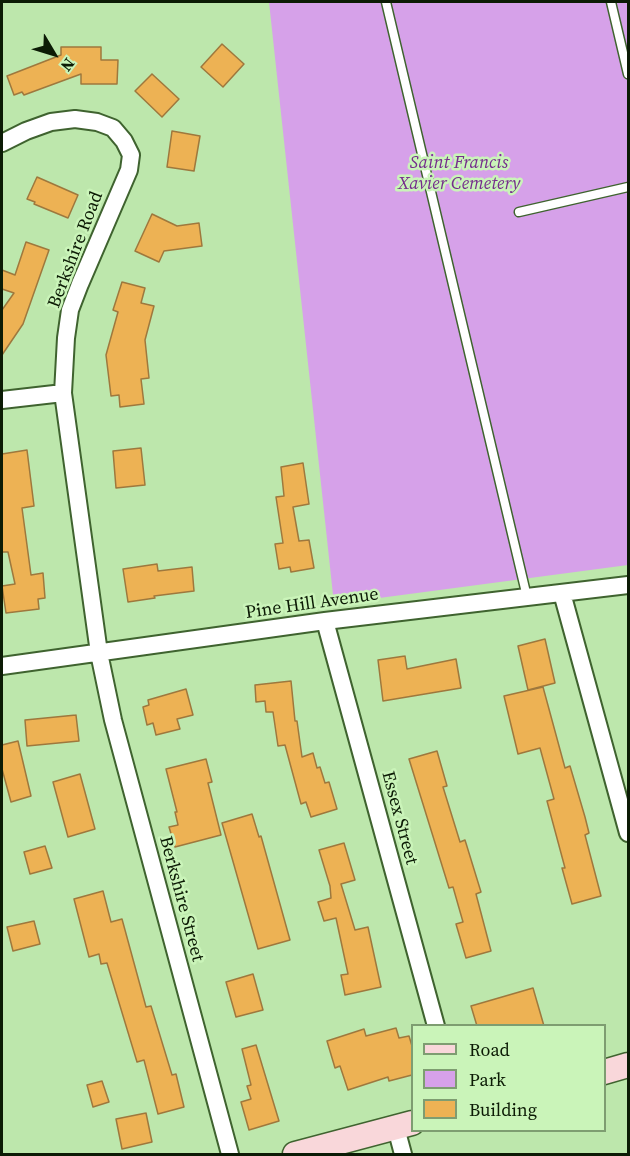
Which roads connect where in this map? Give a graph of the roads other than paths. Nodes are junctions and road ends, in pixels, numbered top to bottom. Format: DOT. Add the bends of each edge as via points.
graph roads {
  1 [pos="386,2"];
  2 [pos="611,2"];
  3 [pos="628,75"];
  4 [pos="2,143"];
  5 [pos="628,187"];
  6 [pos="519,212"];
  7 [pos="63,393"];
  8 [pos="2,400"];
  9 [pos="628,585"];
  10 [pos="562,593"];
  11 [pos="527,597"];
  12 [pos="325,621"];
  13 [pos="99,653"];
  14 [pos="2,666"];
  15 [pos="628,833"];
  16 [pos="435,1024"];
  17 [pos="628,1065"];
  18 [pos="606,1071"];
  19 [pos="404,1126"];
  20 [pos="230,1155"];
  21 [pos="295,1155"];
  22 [pos="403,1155"];
  1 -- 11 [label="lane"];
  2 -- 3 [label="lane"];
  4 -- 7 [label="street, Berkshire Road" via="26,130 75,119 113,128 131,155 129,170 70,310"];
  5 -- 6 [label="lane"];
  7 -- 8 [label="street"];
  7 -- 13 [label="street, Berkshire Road"];
  9 -- 10 [label="street, Pine Hill Avenue"];
  10 -- 11 [label="street, Pine Hill Avenue"];
  10 -- 15 [label="street"];
  11 -- 12 [label="street, Pine Hill Avenue"];
  12 -- 13 [label="street, Pine Hill Avenue"];
  12 -- 16 [label="street, Essex Street"];
  13 -- 14 [label="street, Pine Hill Avenue"];
  13 -- 20 [label="street, Berkshire Street" via="124,768"];
  17 -- 18 [label="main road"];
  19 -- 21 [label="main road"];
  19 -- 22 [label="street"];
}
